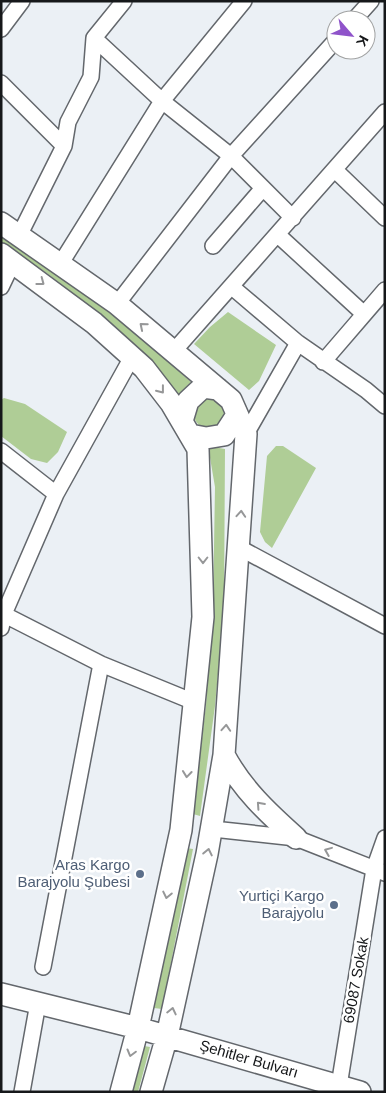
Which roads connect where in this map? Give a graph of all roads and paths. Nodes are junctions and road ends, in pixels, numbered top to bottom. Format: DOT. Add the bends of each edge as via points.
graph roads {
  1 [pos="22,1"];
  2 [pos="124,1"];
  3 [pos="244,1"];
  4 [pos="1,29"];
  5 [pos="94,38"];
  6 [pos="326,51"];
  7 [pos="1,83"];
  8 [pos="162,101"];
  9 [pos="385,112"];
  10 [pos="64,146"];
  11 [pos="231,156"];
  12 [pos="335,170"];
  13 [pos="263,188"];
  14 [pos="293,218"];
  15 [pos="385,218"];
  16 [pos="1,223"];
  17 [pos="20,234"];
  18 [pos="278,234"];
  19 [pos="213,246"];
  20 [pos="7,258"];
  21 [pos="61,263"];
  22 [pos="1,287"];
  23 [pos="232,287"];
  24 [pos="385,290"];
  25 [pos="117,304"];
  26 [pos="364,314"];
  27 [pos="298,343"];
  28 [pos="173,352"];
  29 [pos="132,357"];
  30 [pos="323,362"];
  31 [pos="218,389"];
  32 [pos="385,406"];
  33 [pos="238,415"];
  34 [pos="186,428"];
  35 [pos="246,434"];
  36 [pos="1,451"];
  37 [pos="56,494"];
  38 [pos="238,547"];
  39 [pos="2,619"];
  40 [pos="385,626"];
  41 [pos="101,664"];
  42 [pos="194,702"];
  43 [pos="224,755"];
  44 [pos="213,829"];
  45 [pos="181,830"];
  46 [pos="296,838"];
  47 [pos="385,838"];
  48 [pos="379,871"];
  49 [pos="43,967"];
  50 [pos="1,994"];
  51 [pos="38,1003"];
  52 [pos="138,1028"];
  53 [pos="167,1036"];
  54 [pos="338,1088"];
  55 [pos="22,1092"];
  56 [pos="121,1092"];
  57 [pos="152,1092"];
  58 [pos="360,1092"];
  1 -- 4 [label="street"];
  2 -- 5 [label="street"];
  3 -- 8 [label="street"];
  5 -- 8 [label="street"];
  5 -- 10 [label="street" via="91,77 68,122"];
  6 -- 11 [label="street"];
  7 -- 10 [label="street"];
  8 -- 11 [label="street"];
  8 -- 21 [label="street"];
  9 -- 12 [label="street"];
  10 -- 17 [label="street"];
  11 -- 13 [label="street"];
  11 -- 25 [label="street"];
  12 -- 14 [label="street"];
  12 -- 15 [label="street"];
  13 -- 14 [label="street"];
  13 -- 19 [label="street"];
  14 -- 18 [label="street"];
  16 -- 17 [label="street"];
  17 -- 21 [label="street"];
  18 -- 23 [label="street"];
  18 -- 26 [label="street"];
  20 -- 22 [label="street"];
  20 -- 29 [label="street, one-way" via="94,323"];
  21 -- 25 [label="street"];
  23 -- 27 [label="street"];
  23 -- 28 [label="street"];
  24 -- 26 [label="street"];
  28 -- 25 [label="street, one-way"];
  26 -- 30 [label="street"];
  27 -- 30 [label="street"];
  27 -- 35 [label="street"];
  28 -- 31 [label="street"];
  29 -- 34 [label="street, one-way" via="149,375"];
  29 -- 37 [label="street"];
  30 -- 32 [label="street"];
  31 -- 33 [label="street" via="231,400"];
  31 -- 34 [label="street" via="203,387 188,401"];
  33 -- 34 [label="street" via="224,435 206,438"];
  33 -- 35 [label="street"];
  34 -- 42 [label="street, one-way" via="198,448 202,553 203,618"];
  38 -- 35 [label="street, one-way"];
  36 -- 37 [label="street"];
  37 -- 39 [label="street"];
  38 -- 40 [label="street"];
  43 -- 38 [label="street, one-way"];
  39 -- 41 [label="street"];
  41 -- 42 [label="street"];
  41 -- 49 [label="street"];
  42 -- 45 [label="street, one-way"];
  43 -- 44 [label="street"];
  46 -- 43 [label="street, one-way" via="261,807"];
  44 -- 45 [label="street"];
  44 -- 46 [label="street"];
  53 -- 44 [label="street, one-way"];
  45 -- 52 [label="street, one-way"];
  48 -- 46 [label="street, one-way"];
  47 -- 48 [label="street, 69087 Sokak"];
  48 -- 54 [label="street, 69087 Sokak"];
  50 -- 51 [label="street, Şehitler Bulvarı"];
  51 -- 52 [label="street, Şehitler Bulvarı"];
  51 -- 55 [label="street"];
  52 -- 53 [label="street, Şehitler Bulvarı"];
  52 -- 56 [label="street, one-way"];
  53 -- 54 [label="street, Şehitler Bulvarı"];
  53 -- 57 [label="street"];
  54 -- 58 [label="street, Şehitler Bulvarı"];
}
